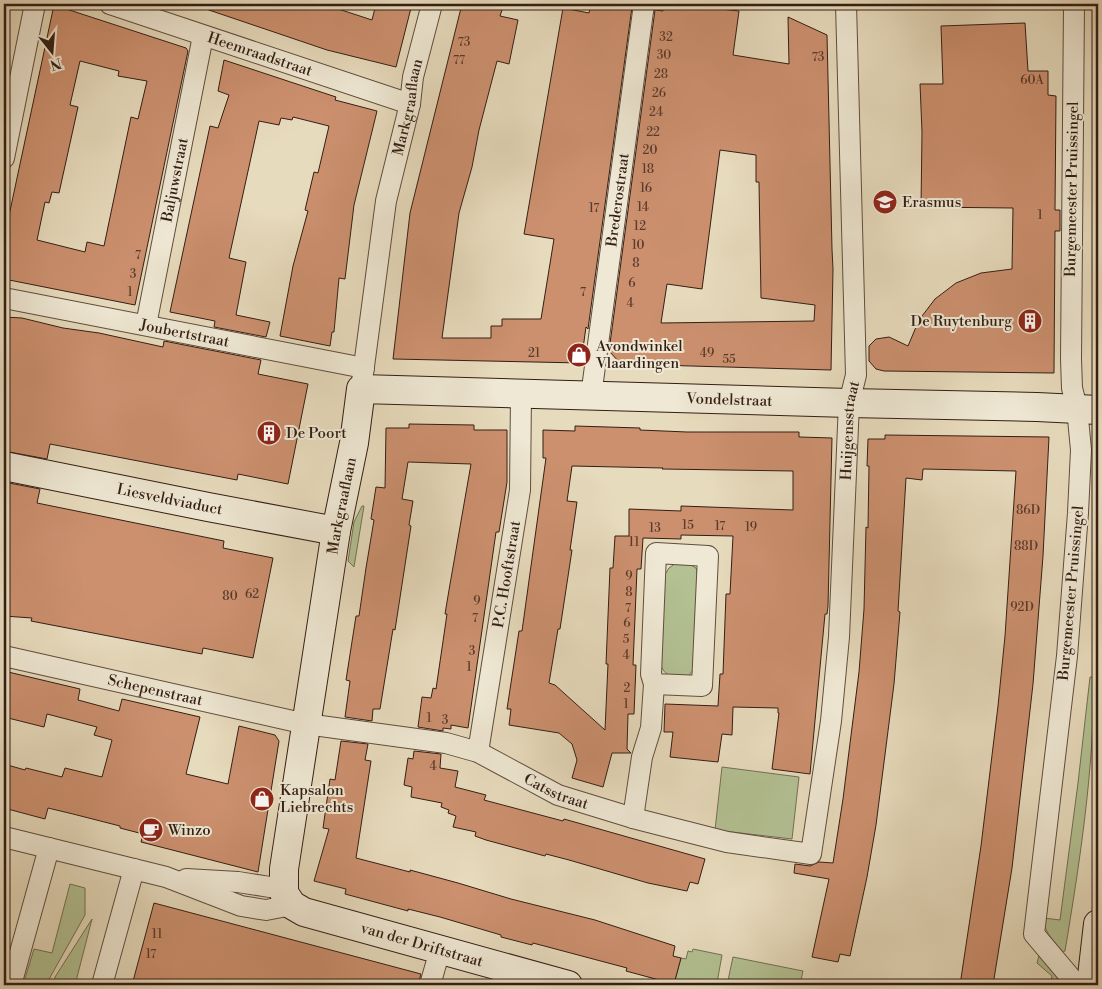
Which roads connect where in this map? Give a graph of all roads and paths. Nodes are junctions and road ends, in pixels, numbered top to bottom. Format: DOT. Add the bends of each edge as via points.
graph roads {
  1 [pos="35,4"];
  2 [pos="110,4"];
  3 [pos="432,4"];
  4 [pos="644,4"];
  5 [pos="846,4"];
  6 [pos="1074,4"];
  7 [pos="203,36"];
  8 [pos="410,104"];
  9 [pos="4,158"];
  10 [pos="4,298"];
  11 [pos="146,325"];
  12 [pos="363,379"];
  13 [pos="521,395"];
  14 [pos="591,396"];
  15 [pos="849,403"];
  16 [pos="1088,409"];
  17 [pos="4,466"];
  18 [pos="336,530"];
  19 [pos="4,656"];
  20 [pos="654,684"];
  21 [pos="306,724"];
  22 [pos="478,752"];
  23 [pos="634,818"];
  24 [pos="4,837"];
  25 [pos="49,848"];
  26 [pos="811,854"];
  27 [pos="134,869"];
  28 [pos="287,895"];
  29 [pos="1098,924"];
  30 [pos="440,950"];
  31 [pos="11,985"];
  32 [pos="102,985"];
  33 [pos="430,985"];
  34 [pos="568,985"];
  35 [pos="1077,985"];
  36 [pos="1091,985"];
  1 -- 9 [label="street"];
  2 -- 7 [label="street, Heemraadstraat"];
  3 -- 8 [label="street, Markgraaflaan" via="413,77"];
  4 -- 14 [label="street, Brederostraat"];
  5 -- 15 [label="street, Huijgensstraat" via="856,375"];
  6 -- 16 [label="street, Burgemeester Pruissingel" via="1072,388"];
  7 -- 8 [label="street, Heemraadstraat"];
  7 -- 11 [label="street, Baljuwstraat"];
  8 -- 12 [label="street, Markgraaflaan" via="386,202"];
  10 -- 11 [label="street, Joubertstraat"];
  11 -- 12 [label="street, Joubertstraat"];
  12 -- 13 [label="street, Vondelstraat"];
  12 -- 18 [label="street, Markgraaflaan"];
  13 -- 14 [label="street, Vondelstraat"];
  13 -- 22 [label="street, P.C. Hooftstraat" via="520,490"];
  14 -- 15 [label="street, Vondelstraat"];
  15 -- 16 [label="street, Vondelstraat"];
  15 -- 26 [label="street, Huijgensstraat" via="838,646 831,721"];
  16 -- 35 [label="street, Burgemeester Pruissingel" via="1082,450 1067,656 1034,934"];
  17 -- 18 [label="street, Liesveldviaduct"];
  18 -- 21 [label="street, Markgraaflaan"];
  19 -- 21 [label="street, Schepenstraat"];
  20 -- 20 [label="street" via="702,686 708,556 656,553 651,674"];
  20 -- 23 [label="street" via="651,728 642,757"];
  21 -- 22 [label="street, Catsstraat" via="446,743"];
  21 -- 28 [label="street, Markgraaflaan" via="284,869"];
  22 -- 23 [label="street, Catsstraat" via="558,796"];
  23 -- 26 [label="street, Catsstraat" via="727,842"];
  24 -- 25 [label="street"];
  25 -- 27 [label="street"];
  25 -- 31 [label="street"];
  27 -- 28 [label="street" via="166,877 270,887"];
  27 -- 32 [label="street"];
  28 -- 30 [label="street, van der Driftstraat" via="304,912"];
  29 -- 36 [label="street"];
  30 -- 33 [label="street"];
  30 -- 34 [label="street, van der Driftstraat"];
}
